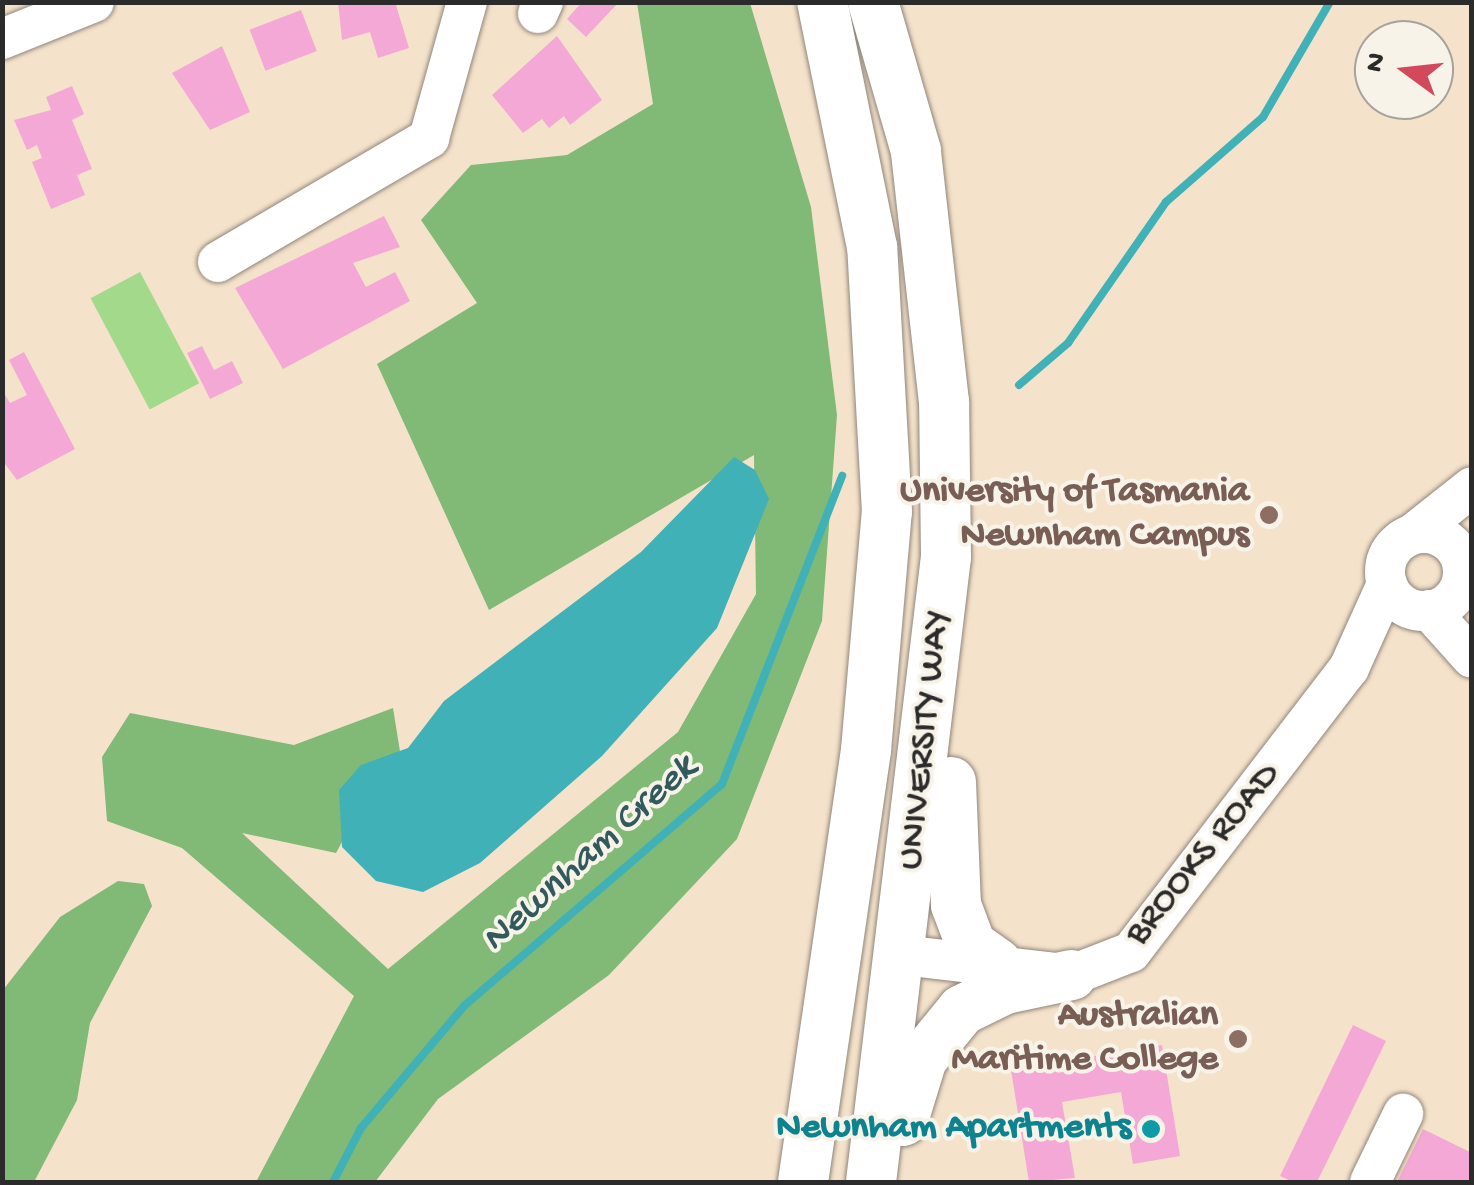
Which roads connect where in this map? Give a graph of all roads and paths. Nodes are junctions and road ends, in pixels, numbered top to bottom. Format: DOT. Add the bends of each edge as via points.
graph roads {
  1 [pos="94,2"];
  2 [pos="467,2"];
  3 [pos="790,2"];
  4 [pos="822,2"];
  5 [pos="874,2"];
  6 [pos="895,2"];
  7 [pos="2,40"];
  8 [pos="916,150"];
  9 [pos="218,262"];
  10 [pos="887,432"];
  11 [pos="1472,486"];
  12 [pos="1413,534"];
  13 [pos="946,557"];
  14 [pos="1466,573"];
  15 [pos="1388,584"];
  16 [pos="1425,610"];
  17 [pos="1472,658"];
  18 [pos="1349,668"];
  19 [pos="902,955"];
  20 [pos="998,963"];
  21 [pos="1072,976"];
  22 [pos="1403,1114"];
  23 [pos="803,1182"];
  24 [pos="824,1182"];
  25 [pos="871,1182"];
  26 [pos="893,1182"];
  27 [pos="1370,1182"];
  1 -- 7 [label="street"];
  2 -- 9 [label="street" via="429,138"];
  3 -- 10 [label="main road" via="853,232"];
  4 -- 10 [label="main road, UNIVERSITY WAY" via="872,247"];
  5 -- 8 [label="main road, UNIVERSITY WAY"];
  6 -- 8 [label="main road"];
  8 -- 13 [label="main road, UNIVERSITY WAY" via="944,402"];
  10 -- 23 [label="main road, UNIVERSITY WAY" via="876,670"];
  11 -- 12 [label="street"];
  12 -- 14 [label="street" via="1438,535"];
  12 -- 15 [label="street" via="1388,559"];
  13 -- 19 [label="main road, UNIVERSITY WAY"];
  13 -- 20 [label="main road" via="956,905 971,945"];
  14 -- 16 [label="street"];
  15 -- 16 [label="street"];
  15 -- 18 [label="street, BROOKS ROAD"];
  16 -- 17 [label="street"];
  16 -- 18 [label="street, BROOKS ROAD"];
  18 -- 21 [label="street, BROOKS ROAD" via="1148,937"];
  19 -- 20 [label="street"];
  19 -- 24 [label="main road" via="857,994"];
  19 -- 25 [label="main road, UNIVERSITY WAY"];
  20 -- 21 [label="street"];
  21 -- 26 [label="main road" via="1005,989 937,1035 911,1087"];
  22 -- 27 [label="street"];
}
